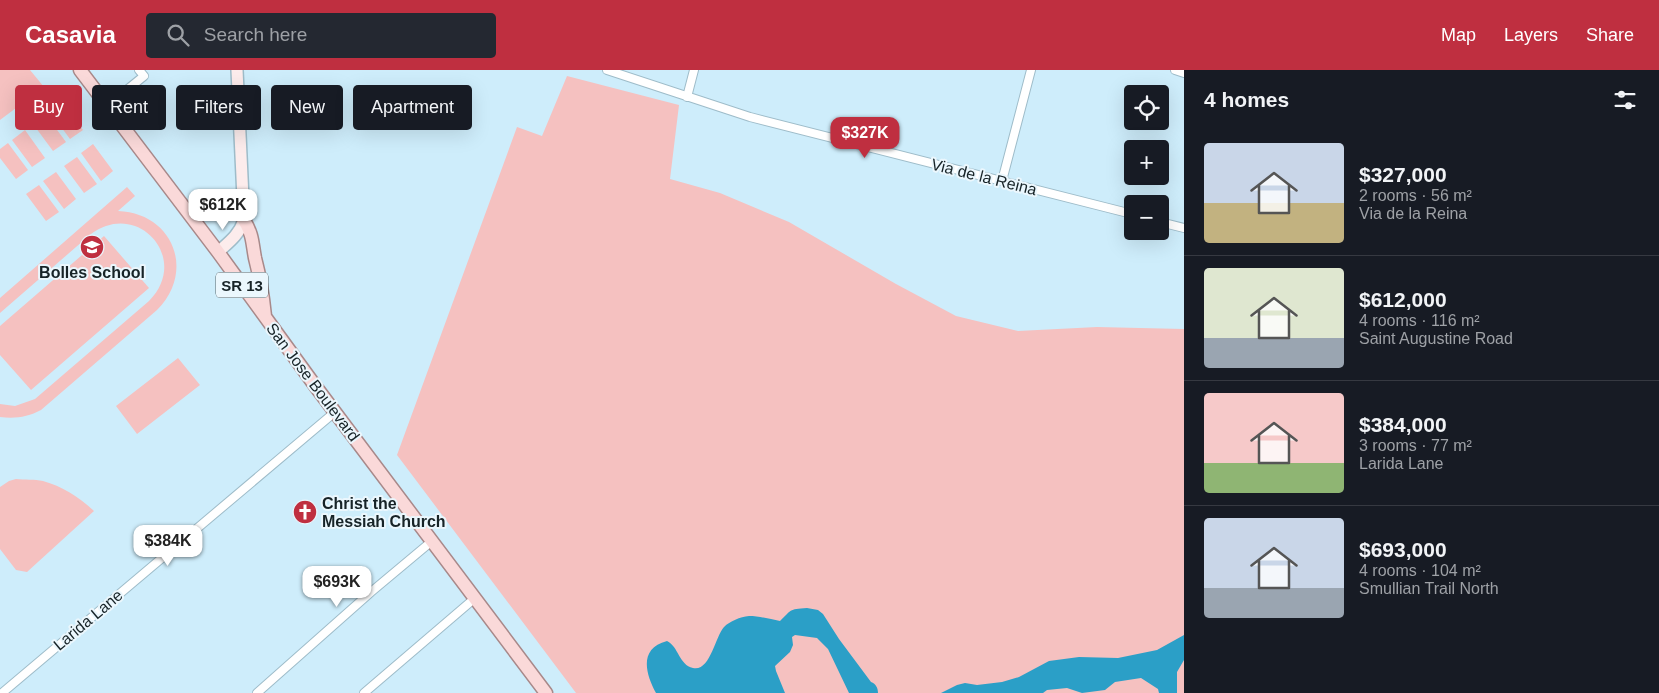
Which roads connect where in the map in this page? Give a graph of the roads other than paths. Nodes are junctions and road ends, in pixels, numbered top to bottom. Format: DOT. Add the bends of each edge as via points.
graph roads {
  1 [pos="80,70"];
  2 [pos="139,70"];
  3 [pos="237,70"];
  4 [pos="607,70"];
  5 [pos="694,70"];
  6 [pos="1031,70"];
  7 [pos="1175,70"];
  8 [pos="1184,73"];
  9 [pos="133,85"];
  10 [pos="92,86"];
  11 [pos="687,97"];
  12 [pos="125,130"];
  13 [pos="1002,182"];
  14 [pos="1124,212"];
  15 [pos="244,220"];
  16 [pos="1169,224"];
  17 [pos="1184,228"];
  18 [pos="218,252"];
  19 [pos="266,319"];
  20 [pos="335,412"];
  21 [pos="432,541"];
  22 [pos="474,598"];
  23 [pos="2,693"];
  24 [pos="257,693"];
  25 [pos="364,693"];
  26 [pos="546,693"];
  1 -- 10 [label="main road, San Jose Boulevard / SR 13"];
  2 -- 9 [label="street" via="144,76"];
  3 -- 15 [label="main road"];
  4 -- 11 [label="street, Via de la Reina"];
  5 -- 11 [label="street"];
  6 -- 13 [label="street"];
  7 -- 8 [label="street"];
  11 -- 13 [label="street, Via de la Reina" via="750,117"];
  12 -- 18 [label="main road, San Jose Boulevard / SR 13"];
  13 -- 14 [label="street, Via de la Reina"];
  15 -- 18 [label="main road" via="233,240"];
  15 -- 19 [label="main road" via="252,233"];
  16 -- 17 [label="street"];
  18 -- 19 [label="main road, San Jose Boulevard / SR 13"];
  19 -- 20 [label="main road, San Jose Boulevard / SR 13"];
  20 -- 21 [label="main road, San Jose Boulevard / SR 13"];
  20 -- 23 [label="street, Larida Lane"];
  21 -- 22 [label="main road, San Jose Boulevard / SR 13"];
  21 -- 24 [label="street"];
  22 -- 25 [label="street"];
  22 -- 26 [label="main road, San Jose Boulevard / SR 13"];
}
